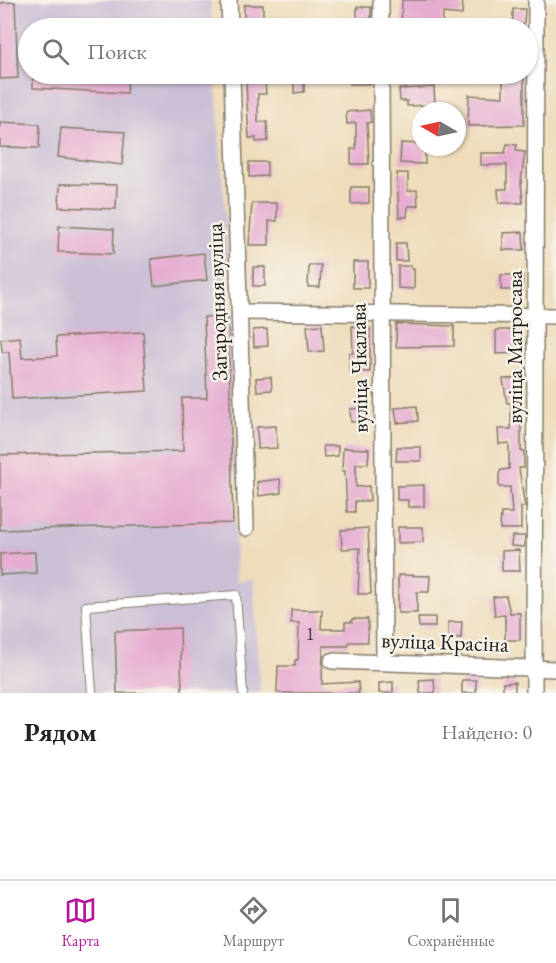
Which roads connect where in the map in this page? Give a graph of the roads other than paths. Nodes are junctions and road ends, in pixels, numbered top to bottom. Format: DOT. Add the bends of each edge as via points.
graph roads {
  1 [pos="229,0"];
  2 [pos="381,0"];
  3 [pos="536,1"];
  4 [pos="230,18"];
  5 [pos="381,18"];
  6 [pos="536,18"];
  7 [pos="232,84"];
  8 [pos="381,84"];
  9 [pos="536,84"];
  10 [pos="241,312"];
  11 [pos="381,312"];
  12 [pos="536,314"];
  13 [pos="556,316"];
  14 [pos="246,528"];
  15 [pos="332,661"];
  16 [pos="384,662"];
  17 [pos="534,668"];
  18 [pos="556,669"];
  19 [pos="92,693"];
  20 [pos="243,693"];
  21 [pos="534,693"];
  1 -- 4 [label="street"];
  2 -- 5 [label="street"];
  3 -- 6 [label="street, вуліца Матросава"];
  7 -- 10 [label="street, Загародняя вуліца"];
  8 -- 11 [label="street, вуліца Чкалава"];
  9 -- 12 [label="street, вуліца Матросава"];
  10 -- 11 [label="street"];
  10 -- 14 [label="street, Загародняя вуліца"];
  11 -- 12 [label="street"];
  11 -- 16 [label="street, вуліца Чкалава"];
  12 -- 13 [label="street"];
  12 -- 17 [label="street, вуліца Матросава"];
  15 -- 16 [label="street, вуліца Красіна"];
  16 -- 17 [label="street, вуліца Красіна"];
  17 -- 18 [label="street, вуліца Красіна"];
  17 -- 21 [label="street, вуліца Матросава"];
  19 -- 20 [label="lane" via="86,606 236,595"];
}
